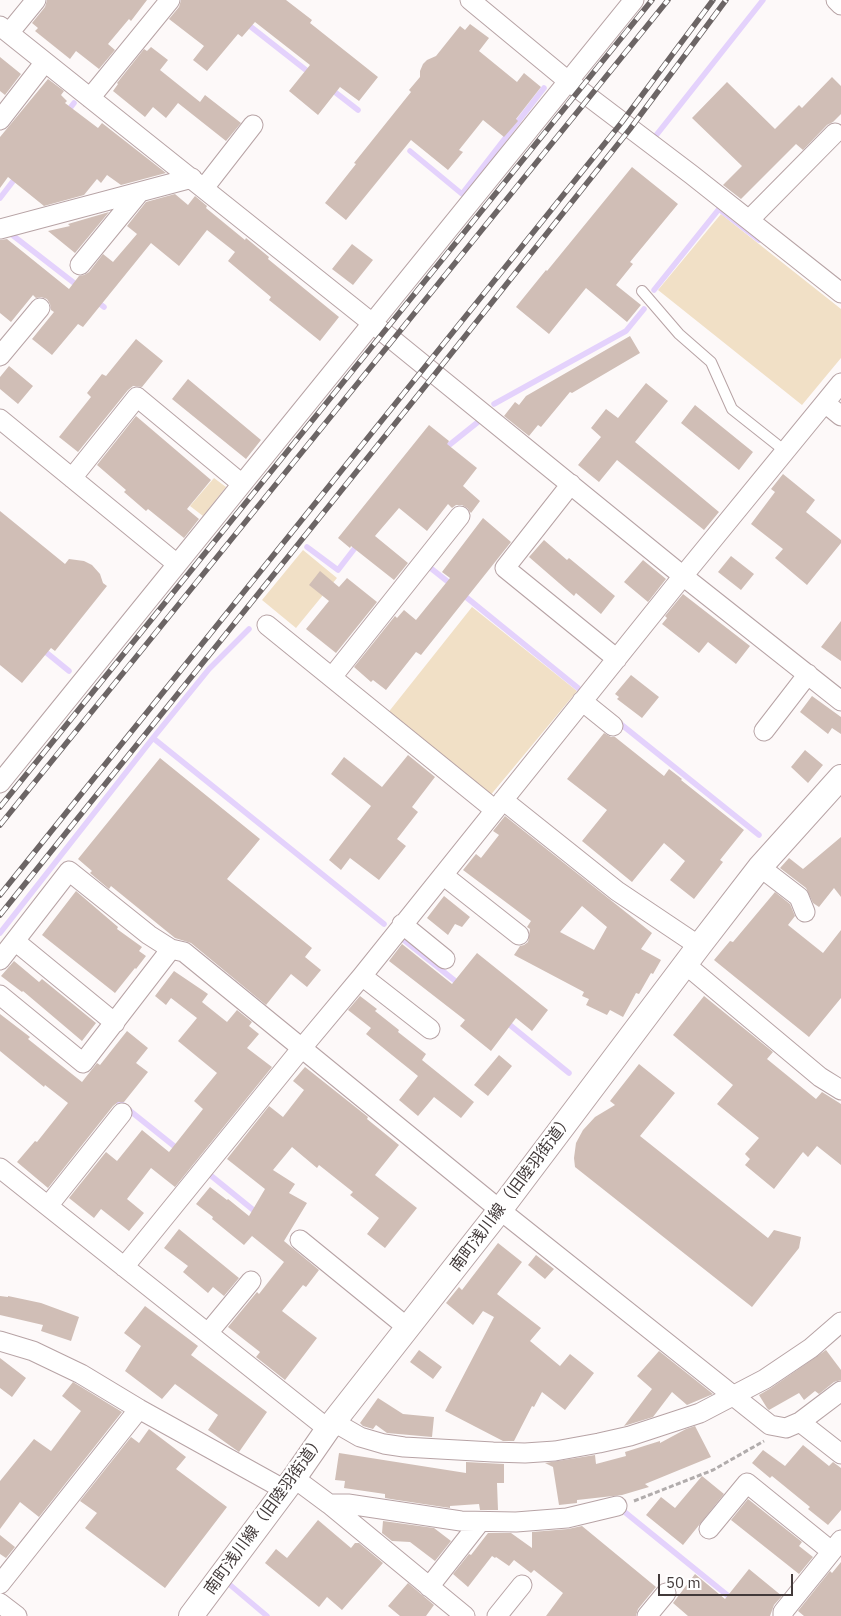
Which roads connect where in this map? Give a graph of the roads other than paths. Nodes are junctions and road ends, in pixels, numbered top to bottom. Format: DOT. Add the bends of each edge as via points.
graph roads {
  1 [pos="36,0"];
  2 [pos="170,0"];
  3 [pos="470,0"];
  4 [pos="634,0"];
  5 [pos="836,0"];
  6 [pos="841,5"];
  7 [pos="5,29"];
  8 [pos="45,62"];
  9 [pos="568,81"];
  10 [pos="90,98"];
  11 [pos="0,120"];
  12 [pos="253,124"];
  13 [pos="835,133"];
  14 [pos="198,183"];
  15 [pos="138,192"];
  16 [pos="749,220"];
  17 [pos="0,229"];
  18 [pos="80,266"];
  19 [pos="642,291"];
  20 [pos="841,292"];
  21 [pos="40,308"];
  22 [pos="372,323"];
  23 [pos="0,356"];
  24 [pos="841,383"];
  25 [pos="825,403"];
  26 [pos="841,416"];
  27 [pos="0,419"];
  28 [pos="785,451"];
  29 [pos="72,478"];
  30 [pos="242,484"];
  31 [pos="571,484"];
  32 [pos="460,516"];
  33 [pos="177,564"];
  34 [pos="684,576"];
  35 [pos="267,625"];
  36 [pos="617,658"];
  37 [pos="808,674"];
  38 [pos="332,678"];
  39 [pos="841,700"];
  40 [pos="582,701"];
  41 [pos="613,726"];
  42 [pos="764,731"];
  43 [pos="840,782"];
  44 [pos="0,783"];
  45 [pos="499,805"];
  46 [pos="760,867"];
  47 [pos="443,875"];
  48 [pos="805,912"];
  49 [pos="402,924"];
  50 [pos="519,935"];
  51 [pos="15,941"];
  52 [pos="171,949"];
  53 [pos="692,955"];
  54 [pos="445,959"];
  55 [pos="0,960"];
  56 [pos="362,976"];
  57 [pos="0,995"];
  58 [pos="115,1023"];
  59 [pos="430,1030"];
  60 [pos="301,1049"];
  61 [pos="841,1090"];
  62 [pos="122,1113"];
  63 [pos="2,1173"];
  64 [pos="48,1206"];
  65 [pos="500,1210"];
  66 [pos="300,1240"];
  67 [pos="124,1267"];
  68 [pos="251,1281"];
  69 [pos="841,1322"];
  70 [pos="408,1328"];
  71 [pos="208,1333"];
  72 [pos="0,1341"];
  73 [pos="841,1391"];
  74 [pos="732,1396"];
  75 [pos="139,1408"];
  76 [pos="331,1425"];
  77 [pos="793,1425"];
  78 [pos="841,1454"];
  79 [pos="290,1484"];
  80 [pos="329,1504"];
  81 [pos="617,1506"];
  82 [pos="480,1522"];
  83 [pos="709,1529"];
  84 [pos="836,1545"];
  85 [pos="0,1584"];
  86 [pos="522,1585"];
  87 [pos="429,1587"];
  88 [pos="666,1593"];
  89 [pos="0,1602"];
  90 [pos="443,1609"];
  91 [pos="18,1616"];
  92 [pos="191,1616"];
  93 [pos="465,1616"];
  94 [pos="497,1616"];
  95 [pos="646,1616"];
  96 [pos="783,1616"];
  1 -- 7 [label="street"];
  2 -- 10 [label="street"];
  3 -- 9 [label="street"];
  4 -- 9 [label="street"];
  5 -- 6 [label="street"];
  7 -- 8 [label="street"];
  8 -- 10 [label="street"];
  8 -- 11 [label="street"];
  9 -- 16 [label="street"];
  9 -- 22 [label="street"];
  10 -- 14 [label="street"];
  12 -- 14 [label="street"];
  13 -- 16 [label="street"];
  14 -- 15 [label="street"];
  14 -- 22 [label="street"];
  15 -- 17 [label="street"];
  15 -- 18 [label="street"];
  16 -- 20 [label="street"];
  19 -- 28 [label="lane" via="679,334 711,362 732,409"];
  21 -- 23 [label="street"];
  22 -- 30 [label="street"];
  22 -- 31 [label="street"];
  24 -- 25 [label="street"];
  25 -- 26 [label="street"];
  25 -- 28 [label="street"];
  27 -- 29 [label="street"];
  28 -- 34 [label="street"];
  29 -- 30 [label="street" via="138,397"];
  29 -- 33 [label="street"];
  30 -- 33 [label="street"];
  31 -- 34 [label="street"];
  31 -- 36 [label="street" via="505,568"];
  32 -- 38 [label="street"];
  33 -- 44 [label="street"];
  34 -- 36 [label="street"];
  34 -- 37 [label="street"];
  35 -- 38 [label="street"];
  36 -- 40 [label="street"];
  37 -- 39 [label="street"];
  37 -- 42 [label="street"];
  38 -- 45 [label="street"];
  40 -- 41 [label="street"];
  40 -- 45 [label="street"];
  43 -- 46 [label="street, 南町浅川線（旧陸羽街道）"];
  45 -- 47 [label="street"];
  45 -- 53 [label="street" via="617,891"];
  46 -- 48 [label="street" via="799,897"];
  46 -- 53 [label="street, 南町浅川線（旧陸羽街道）"];
  47 -- 49 [label="street"];
  47 -- 50 [label="street"];
  49 -- 54 [label="street"];
  49 -- 56 [label="street"];
  51 -- 52 [label="street" via="70,871"];
  51 -- 55 [label="street"];
  51 -- 58 [label="street"];
  52 -- 58 [label="street"];
  52 -- 60 [label="street" via="184,952"];
  53 -- 61 [label="street" via="820,1077"];
  53 -- 65 [label="street, 南町浅川線（旧陸羽街道）"];
  56 -- 59 [label="street"];
  56 -- 60 [label="street"];
  57 -- 58 [label="street" via="83,1063"];
  60 -- 65 [label="street"];
  60 -- 67 [label="street"];
  62 -- 64 [label="street"];
  63 -- 64 [label="street"];
  64 -- 67 [label="street"];
  65 -- 70 [label="street, 南町浅川線（旧陸羽街道）"];
  65 -- 74 [label="street"];
  66 -- 70 [label="street"];
  67 -- 71 [label="street"];
  68 -- 71 [label="street"];
  69 -- 74 [label="street" via="804,1353"];
  70 -- 76 [label="street, 南町浅川線（旧陸羽街道）"];
  71 -- 76 [label="street"];
  72 -- 75 [label="street" via="47,1357"];
  73 -- 77 [label="street"];
  74 -- 76 [label="street" via="700,1413 630,1436 525,1453 404,1447 360,1437"];
  74 -- 77 [label="street" via="770,1425"];
  75 -- 79 [label="street"];
  75 -- 85 [label="street"];
  76 -- 79 [label="street, 南町浅川線（旧陸羽街道）"];
  77 -- 78 [label="street"];
  79 -- 80 [label="street"];
  79 -- 92 [label="street, 南町浅川線（旧陸羽街道）"];
  80 -- 82 [label="street"];
  80 -- 87 [label="street"];
  81 -- 82 [label="street" via="567,1518"];
  82 -- 87 [label="street"];
  83 -- 84 [label="street" via="747,1483"];
  84 -- 96 [label="street"];
  86 -- 94 [label="street"];
  87 -- 90 [label="street"];
  88 -- 95 [label="street"];
  89 -- 91 [label="street"];
  90 -- 93 [label="street"];
}
